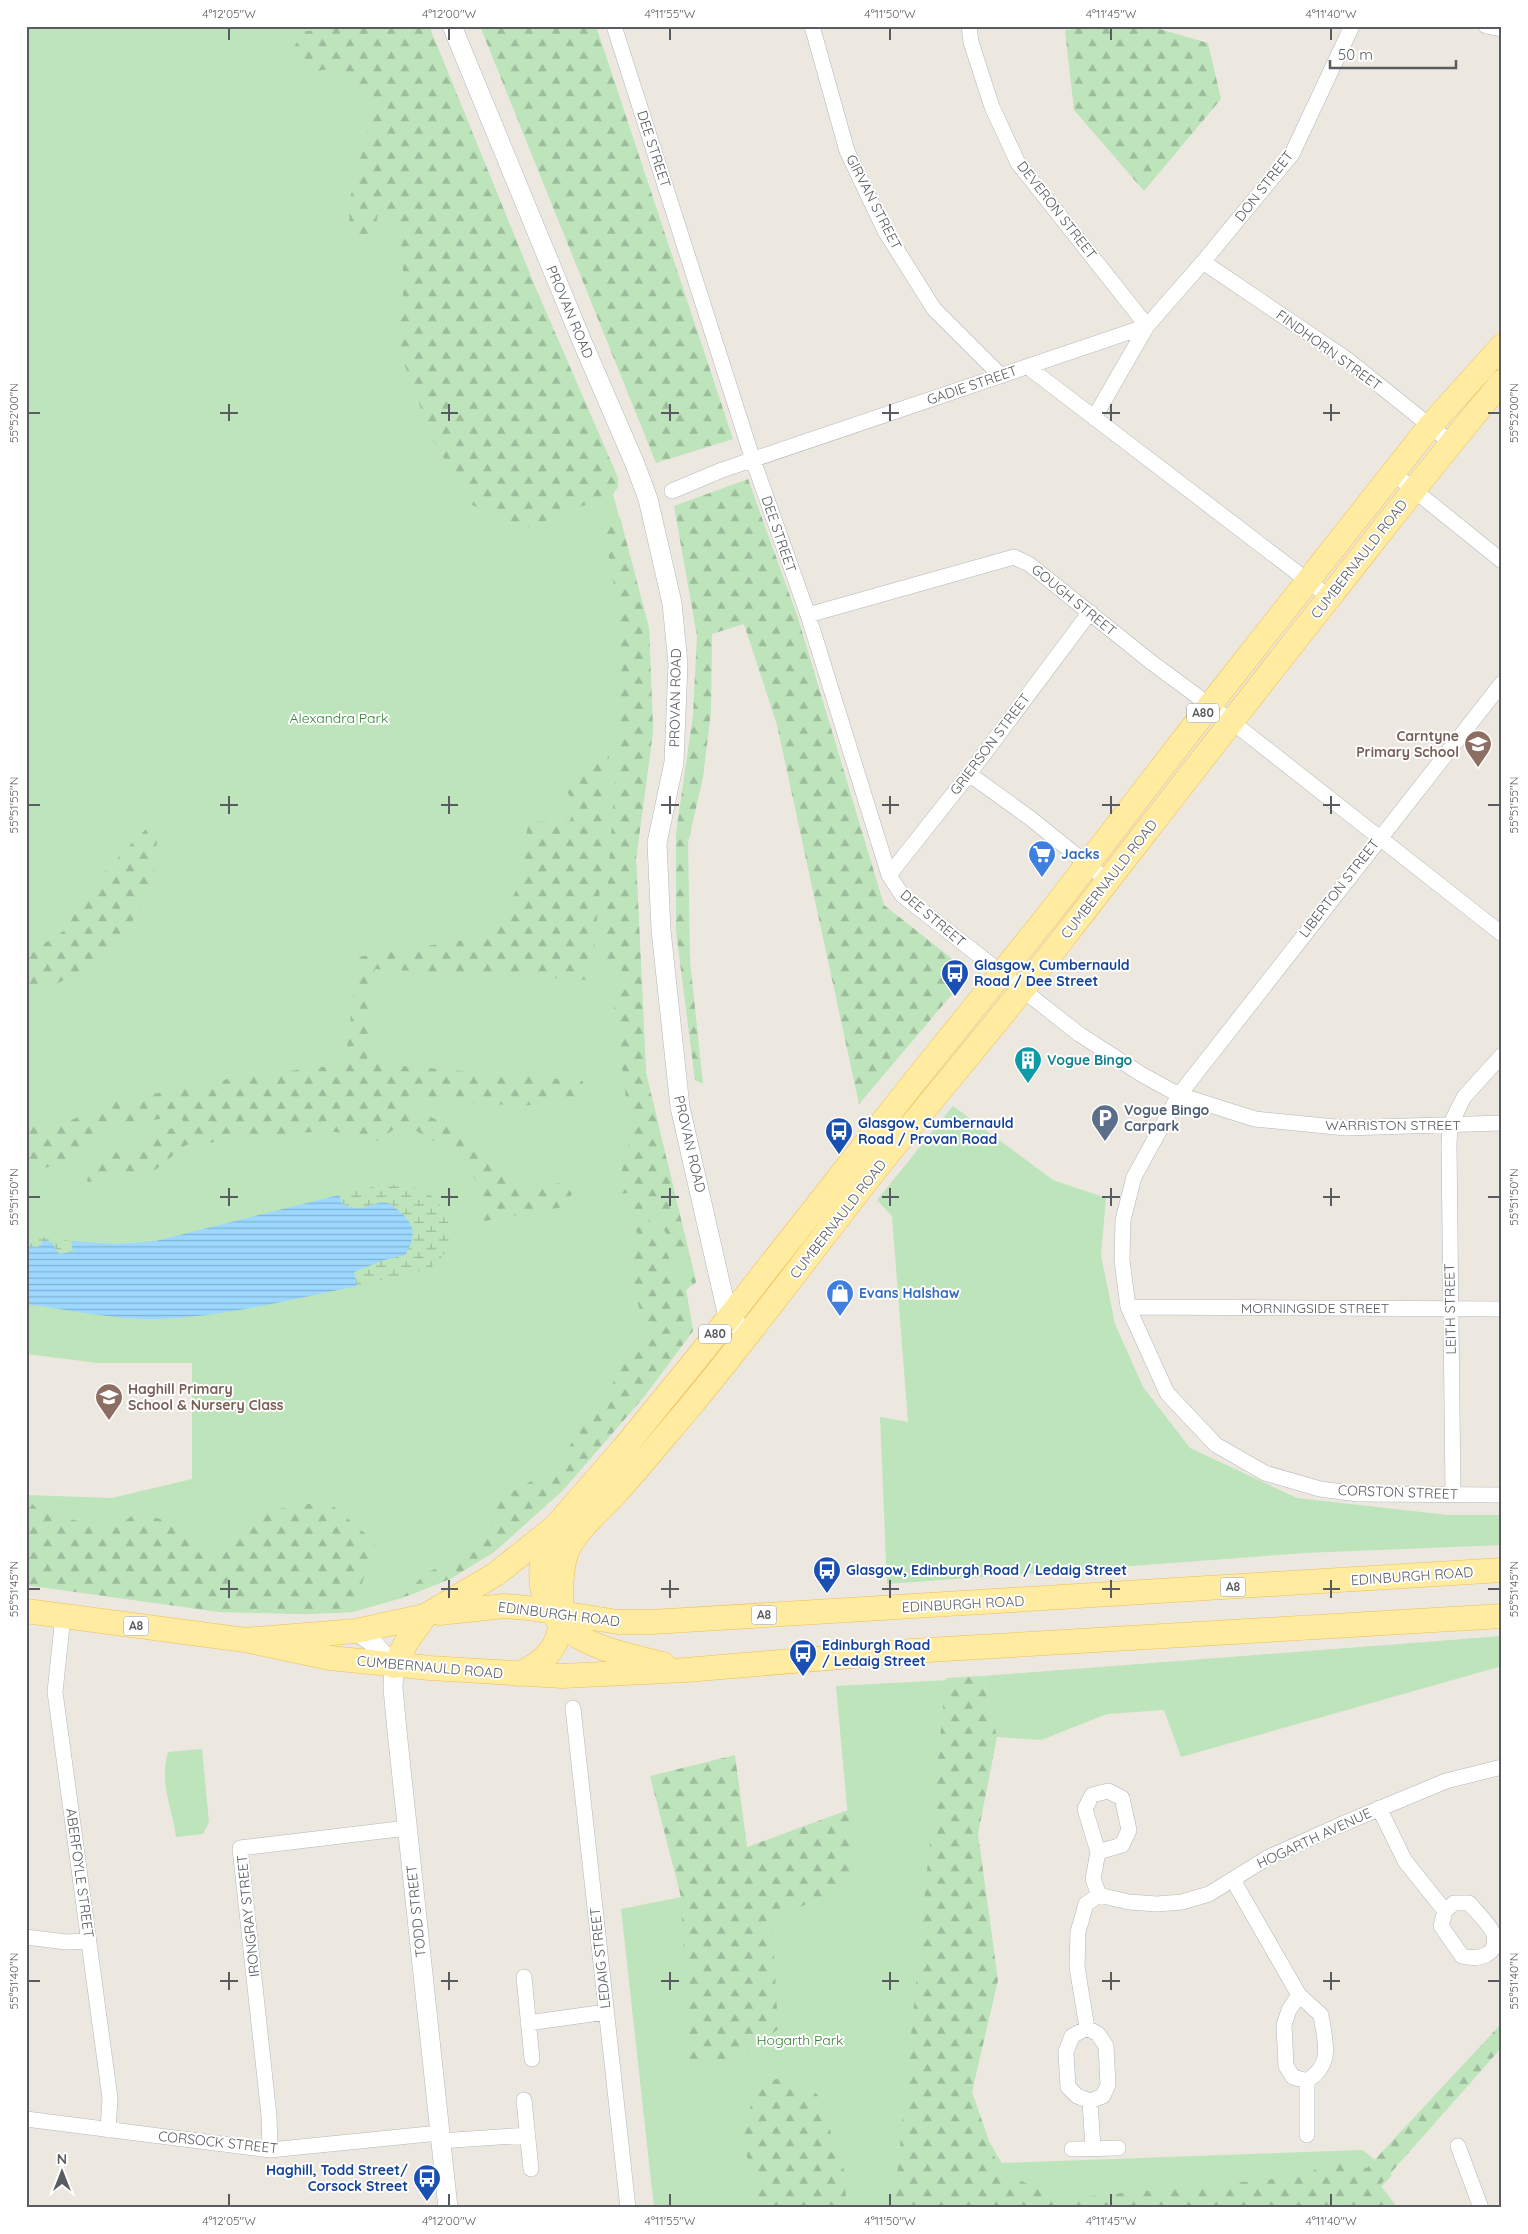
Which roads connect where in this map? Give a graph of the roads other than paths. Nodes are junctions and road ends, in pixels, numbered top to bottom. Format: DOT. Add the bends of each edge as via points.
graph roads {
  1 [pos="452,26"];
  2 [pos="614,26"];
  3 [pos="812,26"];
  4 [pos="968,26"];
  5 [pos="1352,26"];
  6 [pos="1486,26"];
  7 [pos="1502,29"];
  8 [pos="1203,262"];
  9 [pos="1148,326"];
  10 [pos="1502,346"];
  11 [pos="1028,366"];
  12 [pos="1001,376"];
  13 [pos="1502,382"];
  14 [pos="1094,418"];
  15 [pos="1430,426"];
  16 [pos="1450,442"];
  17 [pos="753,460"];
  18 [pos="1393,473"];
  19 [pos="1413,490"];
  20 [pos="672,491"];
  21 [pos="1502,561"];
  22 [pos="1308,580"];
  23 [pos="1330,597"];
  24 [pos="1090,612"];
  25 [pos="808,615"];
  26 [pos="1502,683"];
  27 [pos="1210,705"];
  28 [pos="1231,721"];
  29 [pos="969,774"];
  30 [pos="1380,836"];
  31 [pos="1088,864"];
  32 [pos="888,875"];
  33 [pos="1107,880"];
  34 [pos="1502,934"];
  35 [pos="1002,974"];
  36 [pos="1022,989"];
  37 [pos="1502,1055"];
  38 [pos="1179,1095"];
  39 [pos="1502,1123"];
  40 [pos="1450,1125"];
  41 [pos="1128,1307"];
  42 [pos="1450,1308"];
  43 [pos="1502,1309"];
  44 [pos="728,1317"];
  45 [pos="748,1334"];
  46 [pos="1453,1494"];
  47 [pos="1502,1495"];
  48 [pos="555,1527"];
  49 [pos="1502,1570"];
  50 [pos="26,1611"];
  51 [pos="63,1616"];
  52 [pos="425,1616"];
  53 [pos="558,1616"];
  54 [pos="1502,1616"];
  55 [pos="356,1631"];
  56 [pos="245,1640"];
  57 [pos="394,1666"];
  58 [pos="686,1670"];
  59 [pos="518,1674"];
  60 [pos="573,1708"];
  61 [pos="1502,1767"];
  62 [pos="1380,1808"];
  63 [pos="407,1828"];
  64 [pos="1098,1852"];
  65 [pos="1233,1880"];
  66 [pos="1099,1895"];
  67 [pos="1445,1911"];
  68 [pos="26,1937"];
  69 [pos="89,1941"];
  70 [pos="524,1977"];
  71 [pos="1299,1995"];
  72 [pos="606,2012"];
  73 [pos="528,2023"];
  74 [pos="1086,2028"];
  75 [pos="532,2059"];
  76 [pos="1307,2081"];
  77 [pos="524,2100"];
  78 [pos="1090,2101"];
  79 [pos="26,2119"];
  80 [pos="108,2130"];
  81 [pos="528,2135"];
  82 [pos="1307,2135"];
  83 [pos="440,2137"];
  84 [pos="1458,2146"];
  85 [pos="1092,2148"];
  86 [pos="1118,2148"];
  87 [pos="1072,2149"];
  88 [pos="270,2150"];
  89 [pos="531,2169"];
  90 [pos="448,2208"];
  91 [pos="628,2208"];
  92 [pos="1481,2208"];
  1 -- 44 [label="street, PROVAN ROAD" via="636,464 648,500 672,603 678,664 674,762 657,843 660,930 680,1107"];
  2 -- 17 [label="street, DEE STREET"];
  3 -- 12 [label="street, GIRVAN STREET" via="847,151 885,231 934,309"];
  4 -- 9 [label="street, DEVERON STREET" via="992,107 1018,163"];
  5 -- 8 [label="street, DON STREET" via="1292,154"];
  6 -- 7 [label="street"];
  8 -- 9 [label="street, DON STREET"];
  8 -- 15 [label="street, FINDHORN STREET" via="1348,360"];
  9 -- 11 [label="street"];
  9 -- 14 [label="street, DON STREET"];
  10 -- 15 [label="main road, CUMBERNAULD ROAD / A80"];
  11 -- 12 [label="street, GADIE STREET"];
  11 -- 14 [label="street, GADIE STREET"];
  12 -- 17 [label="street, GADIE STREET"];
  13 -- 16 [label="main road, CUMBERNAULD ROAD / A80"];
  14 -- 22 [label="street, GADIE STREET"];
  15 -- 16 [label="street, FINDHORN STREET"];
  15 -- 18 [label="main road, CUMBERNAULD ROAD / A80"];
  16 -- 19 [label="main road, CUMBERNAULD ROAD / A80"];
  17 -- 20 [label="street, GADIE STREET"];
  17 -- 25 [label="street, DEE STREET"];
  18 -- 19 [label="street"];
  18 -- 22 [label="main road, CUMBERNAULD ROAD / A80"];
  19 -- 21 [label="street"];
  19 -- 23 [label="main road, CUMBERNAULD ROAD / A80"];
  22 -- 23 [label="street, GADIE STREET"];
  22 -- 27 [label="main road, CUMBERNAULD ROAD / A80"];
  23 -- 28 [label="main road, CUMBERNAULD ROAD / A80"];
  24 -- 25 [label="street, GOUGH STREET" via="1029,564 1014,557"];
  24 -- 27 [label="street, GOUGH STREET"];
  24 -- 29 [label="street, GRIERSON STREET"];
  25 -- 32 [label="street, DEE STREET"];
  26 -- 30 [label="street, LIBERTON STREET"];
  27 -- 28 [label="street, GOUGH STREET"];
  27 -- 31 [label="main road, CUMBERNAULD ROAD / A80"];
  28 -- 30 [label="street, GOUGH STREET"];
  28 -- 33 [label="main road, CUMBERNAULD ROAD / A80"];
  29 -- 31 [label="street"];
  29 -- 32 [label="street, GRIERSON STREET"];
  30 -- 34 [label="street, GOUGH STREET"];
  30 -- 38 [label="street, LIBERTON STREET"];
  31 -- 33 [label="street"];
  31 -- 35 [label="main road, CUMBERNAULD ROAD / A80"];
  32 -- 35 [label="street, DEE STREET" via="902,895"];
  33 -- 36 [label="main road, CUMBERNAULD ROAD / A80"];
  35 -- 36 [label="street, DEE STREET"];
  35 -- 44 [label="main road, CUMBERNAULD ROAD / A80"];
  36 -- 38 [label="street, WARRISTON STREET" via="1079,1034"];
  36 -- 45 [label="main road, CUMBERNAULD ROAD / A80"];
  37 -- 40 [label="street" via="1464,1098"];
  38 -- 40 [label="street, WARRISTON STREET" via="1255,1119 1346,1128"];
  38 -- 41 [label="street, CORSTON STREET" via="1134,1177 1123,1220 1122,1260"];
  39 -- 40 [label="street, WARRISTON STREET"];
  40 -- 42 [label="street, LEITH STREET"];
  41 -- 42 [label="street, MORNINGSIDE STREET"];
  41 -- 46 [label="street, CORSTON STREET" via="1167,1392 1216,1445 1265,1473 1320,1489 1358,1494"];
  42 -- 43 [label="street, MORNINGSIDE STREET"];
  42 -- 46 [label="street, LEITH STREET"];
  44 -- 45 [label="street"];
  44 -- 48 [label="main road, CUMBERNAULD ROAD / A80" via="623,1449"];
  45 -- 53 [label="main road, CUMBERNAULD ROAD / A80" via="617,1492 572,1541 566,1555"];
  46 -- 47 [label="street, CORSTON STREET"];
  48 -- 52 [label="main road, A80" via="496,1574"];
  48 -- 53 [label="main road, A80" via="541,1565 542,1585"];
  49 -- 53 [label="main road, EDINBURGH ROAD / A8" via="652,1622"];
  50 -- 51 [label="main road, CUMBERNAULD ROAD / A8"];
  51 -- 56 [label="main road, CUMBERNAULD ROAD / A8"];
  51 -- 69 [label="street, ABERFOYLE STREET" via="56,1692"];
  52 -- 53 [label="main road, EDINBURGH ROAD / A8" via="487,1606 528,1608"];
  52 -- 55 [label="main road, A8"];
  52 -- 57 [label="main road" via="406,1641"];
  53 -- 58 [label="main road" via="581,1638 610,1650"];
  53 -- 59 [label="main road, CUMBERNAULD ROAD / A80" via="557,1639 549,1652 539,1663"];
  54 -- 58 [label="main road, A8" via="911,1651"];
  55 -- 56 [label="main road, A8"];
  55 -- 57 [label="street" via="372,1642"];
  56 -- 57 [label="main road, CUMBERNAULD ROAD / A8" via="330,1658"];
  57 -- 59 [label="main road, CUMBERNAULD ROAD / A8"];
  57 -- 63 [label="street, TODD STREET" via="393,1688"];
  58 -- 59 [label="main road, A8" via="562,1676"];
  60 -- 72 [label="street, LEDAIG STREET"];
  61 -- 62 [label="street, HOGARTH AVENUE" via="1446,1781"];
  62 -- 65 [label="street, HOGARTH AVENUE" via="1267,1858"];
  62 -- 67 [label="street" via="1405,1861"];
  63 -- 83 [label="street, TODD STREET"];
  63 -- 88 [label="street, IRONGRAY STREET" via="240,1848"];
  64 -- 66 [label="street" via="1093,1879"];
  65 -- 66 [label="street, HOGARTH AVENUE" via="1209,1894 1182,1902 1129,1902"];
  65 -- 71 [label="street"];
  66 -- 74 [label="street" via="1086,1904 1078,1932 1077,1967"];
  68 -- 69 [label="street"];
  69 -- 80 [label="street, ABERFOYLE STREET" via="110,2098"];
  70 -- 73 [label="street"];
  71 -- 76 [label="street" via="1284,2026 1286,2066 1293,2077"];
  71 -- 76 [label="street" via="1321,2015 1326,2059 1318,2074"];
  72 -- 73 [label="street"];
  72 -- 91 [label="street, LEDAIG STREET"];
  73 -- 75 [label="street"];
  74 -- 78 [label="street" via="1098,2034 1106,2046 1108,2085 1103,2096"];
  74 -- 78 [label="street" via="1072,2036 1066,2052 1068,2087 1077,2096"];
  76 -- 82 [label="street"];
  77 -- 81 [label="street"];
  78 -- 85 [label="street"];
  79 -- 80 [label="street, CORSOCK STREET"];
  80 -- 88 [label="street, CORSOCK STREET"];
  81 -- 83 [label="street, CORSOCK STREET"];
  81 -- 89 [label="street"];
  83 -- 88 [label="street, CORSOCK STREET"];
  83 -- 90 [label="street, TODD STREET"];
  84 -- 92 [label="street"];
  85 -- 86 [label="street"];
  85 -- 87 [label="street"];
}
